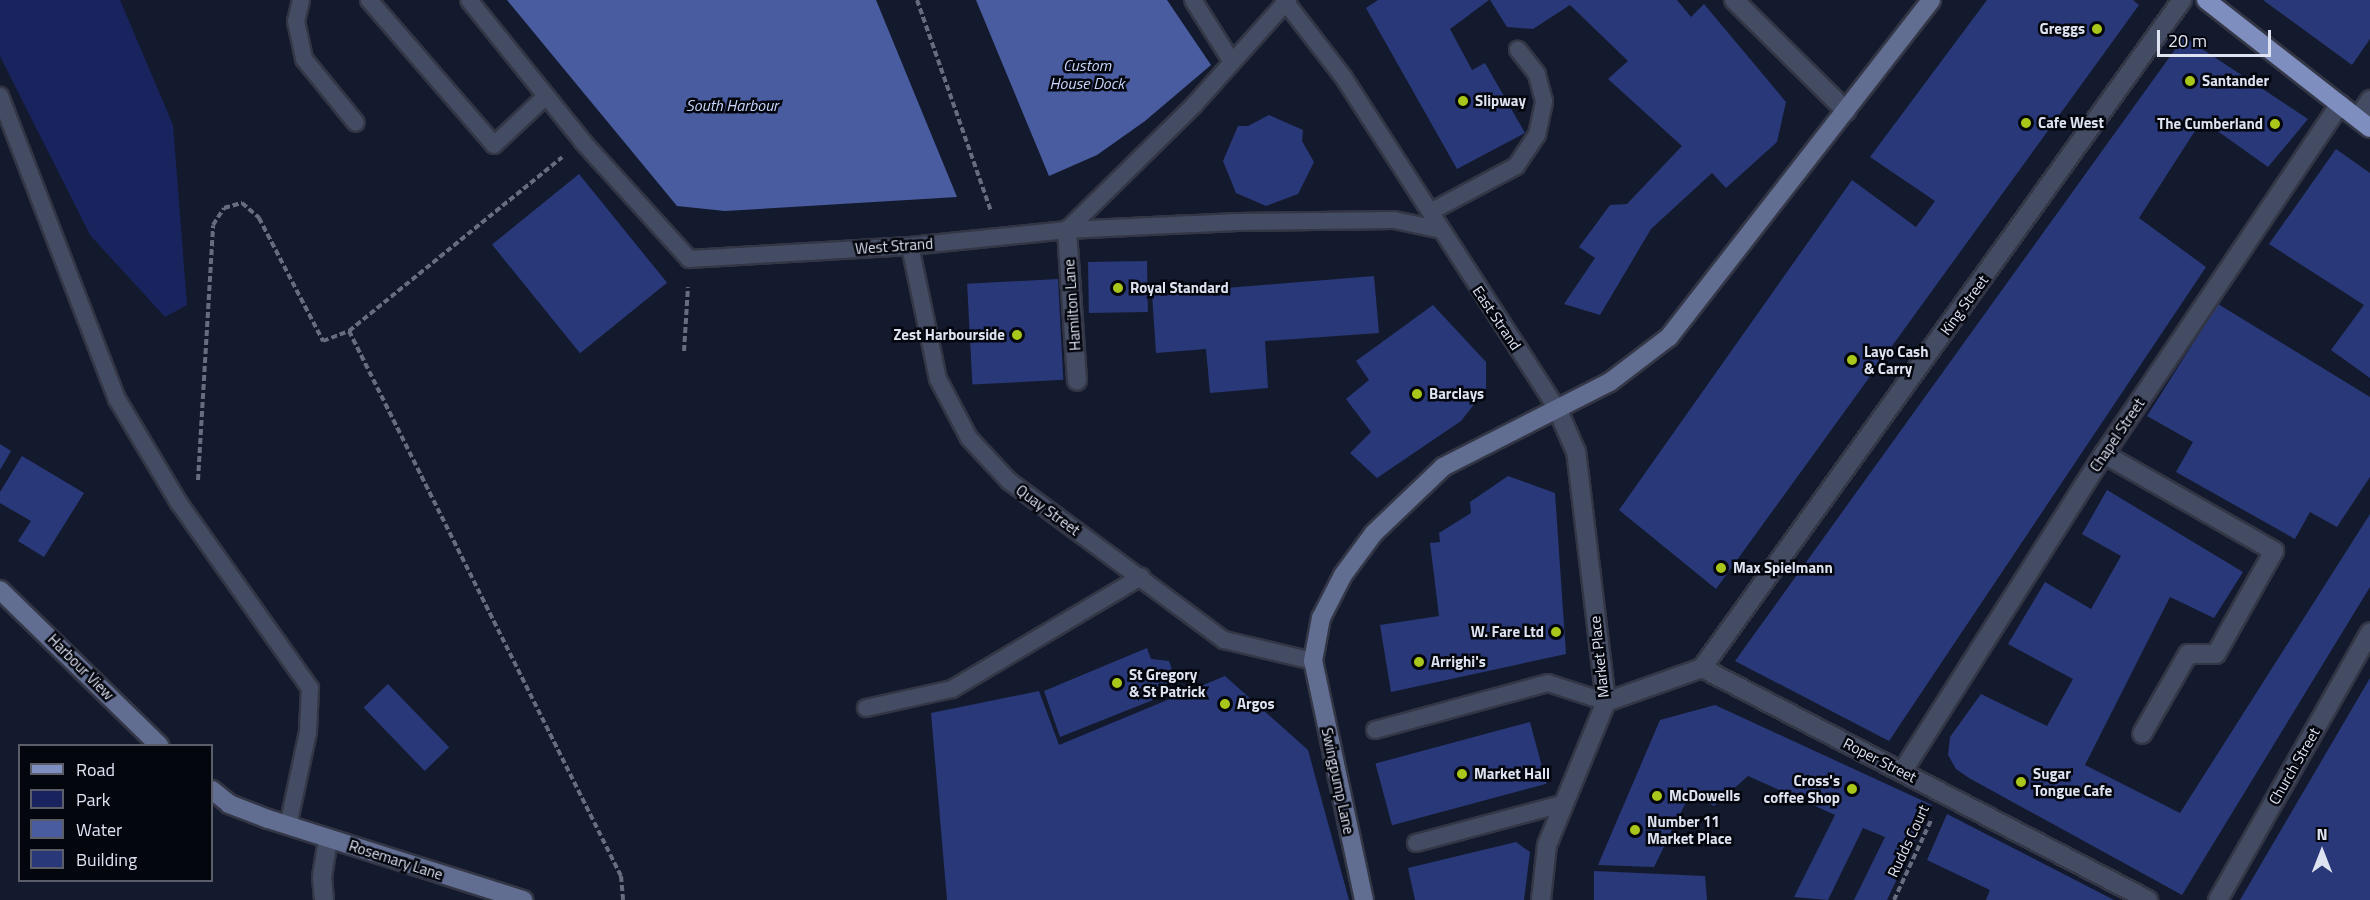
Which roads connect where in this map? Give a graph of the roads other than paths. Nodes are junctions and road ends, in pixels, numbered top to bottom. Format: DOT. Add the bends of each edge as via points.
graph roads {
  1 [pos="301,0"];
  2 [pos="369,0"];
  3 [pos="469,0"];
  4 [pos="1193,0"];
  5 [pos="1734,0"];
  6 [pos="1931,0"];
  7 [pos="2182,0"];
  8 [pos="2206,0"];
  9 [pos="1286,1"];
  10 [pos="1518,50"];
  11 [pos="1232,62"];
  12 [pos="0,96"];
  13 [pos="545,97"];
  14 [pos="2370,99"];
  15 [pos="2340,104"];
  16 [pos="1846,111"];
  17 [pos="356,123"];
  18 [pos="2364,123"];
  19 [pos="1430,212"];
  20 [pos="1438,229"];
  21 [pos="1067,230"];
  22 [pos="910,246"];
  23 [pos="1077,381"];
  24 [pos="1557,408"];
  25 [pos="2104,454"];
  26 [pos="1141,577"];
  27 [pos="0,590"];
  28 [pos="2370,632"];
  29 [pos="1313,661"];
  30 [pos="1702,668"];
  31 [pos="1606,702"];
  32 [pos="866,708"];
  33 [pos="1375,730"];
  34 [pos="2142,734"];
  35 [pos="158,744"];
  36 [pos="1902,772"];
  37 [pos="213,791"];
  38 [pos="1562,804"];
  39 [pos="288,826"];
  40 [pos="328,838"];
  41 [pos="1416,843"];
  42 [pos="324,900"];
  43 [pos="524,900"];
  44 [pos="1364,900"];
  45 [pos="1540,900"];
  46 [pos="2148,900"];
  47 [pos="2218,900"];
  1 -- 17 [label="lane" via="296,21 304,59"];
  2 -- 13 [label="lane" via="494,145"];
  3 -- 13 [label="lane"];
  4 -- 11 [label="lane"];
  5 -- 16 [label="street"];
  6 -- 16 [label="main road"];
  7 -- 30 [label="street, King Street"];
  8 -- 15 [label="main road"];
  9 -- 11 [label="lane"];
  9 -- 19 [label="lane" via="1344,78"];
  10 -- 19 [label="lane" via="1537,74 1544,101 1537,135 1516,166"];
  11 -- 21 [label="lane"];
  12 -- 39 [label="lane" via="117,399 179,503 310,688 308,732"];
  13 -- 22 [label="lane, West Strand" via="689,259"];
  14 -- 18 [label="street"];
  15 -- 18 [label="main road"];
  15 -- 25 [label="street, Chapel Street"];
  16 -- 24 [label="main road" via="1669,337 1610,382"];
  19 -- 20 [label="lane"];
  20 -- 21 [label="lane, West Strand" via="1394,220 1309,220"];
  20 -- 24 [label="lane, East Strand"];
  21 -- 22 [label="lane, West Strand"];
  21 -- 23 [label="street, Hamilton Lane"];
  22 -- 26 [label="lane, Quay Street" via="938,379 969,438 1009,482"];
  24 -- 29 [label="main road" via="1443,467 1405,499 1343,575 1321,618"];
  24 -- 31 [label="street, Market Place" via="1576,452"];
  25 -- 34 [label="street" via="2274,551 2216,654 2188,654"];
  25 -- 36 [label="street, Chapel Street"];
  26 -- 29 [label="lane, Quay Street" via="1224,640"];
  26 -- 32 [label="lane" via="952,689"];
  27 -- 35 [label="main road, Harbour View"];
  28 -- 47 [label="street, Church Street"];
  29 -- 44 [label="main road, Swingpump Lane"];
  30 -- 31 [label="street"];
  30 -- 36 [label="street, Roper Street"];
  31 -- 33 [label="lane" via="1548,683"];
  31 -- 38 [label="street, Market Place"];
  36 -- 46 [label="street, Roper Street"];
  37 -- 39 [label="main road, Rosemary Lane" via="229,804"];
  38 -- 41 [label="lane"];
  38 -- 45 [label="street, Market Place" via="1546,845"];
  39 -- 40 [label="main road, Rosemary Lane"];
  40 -- 42 [label="street" via="322,878"];
  40 -- 43 [label="main road, Rosemary Lane"];
}
